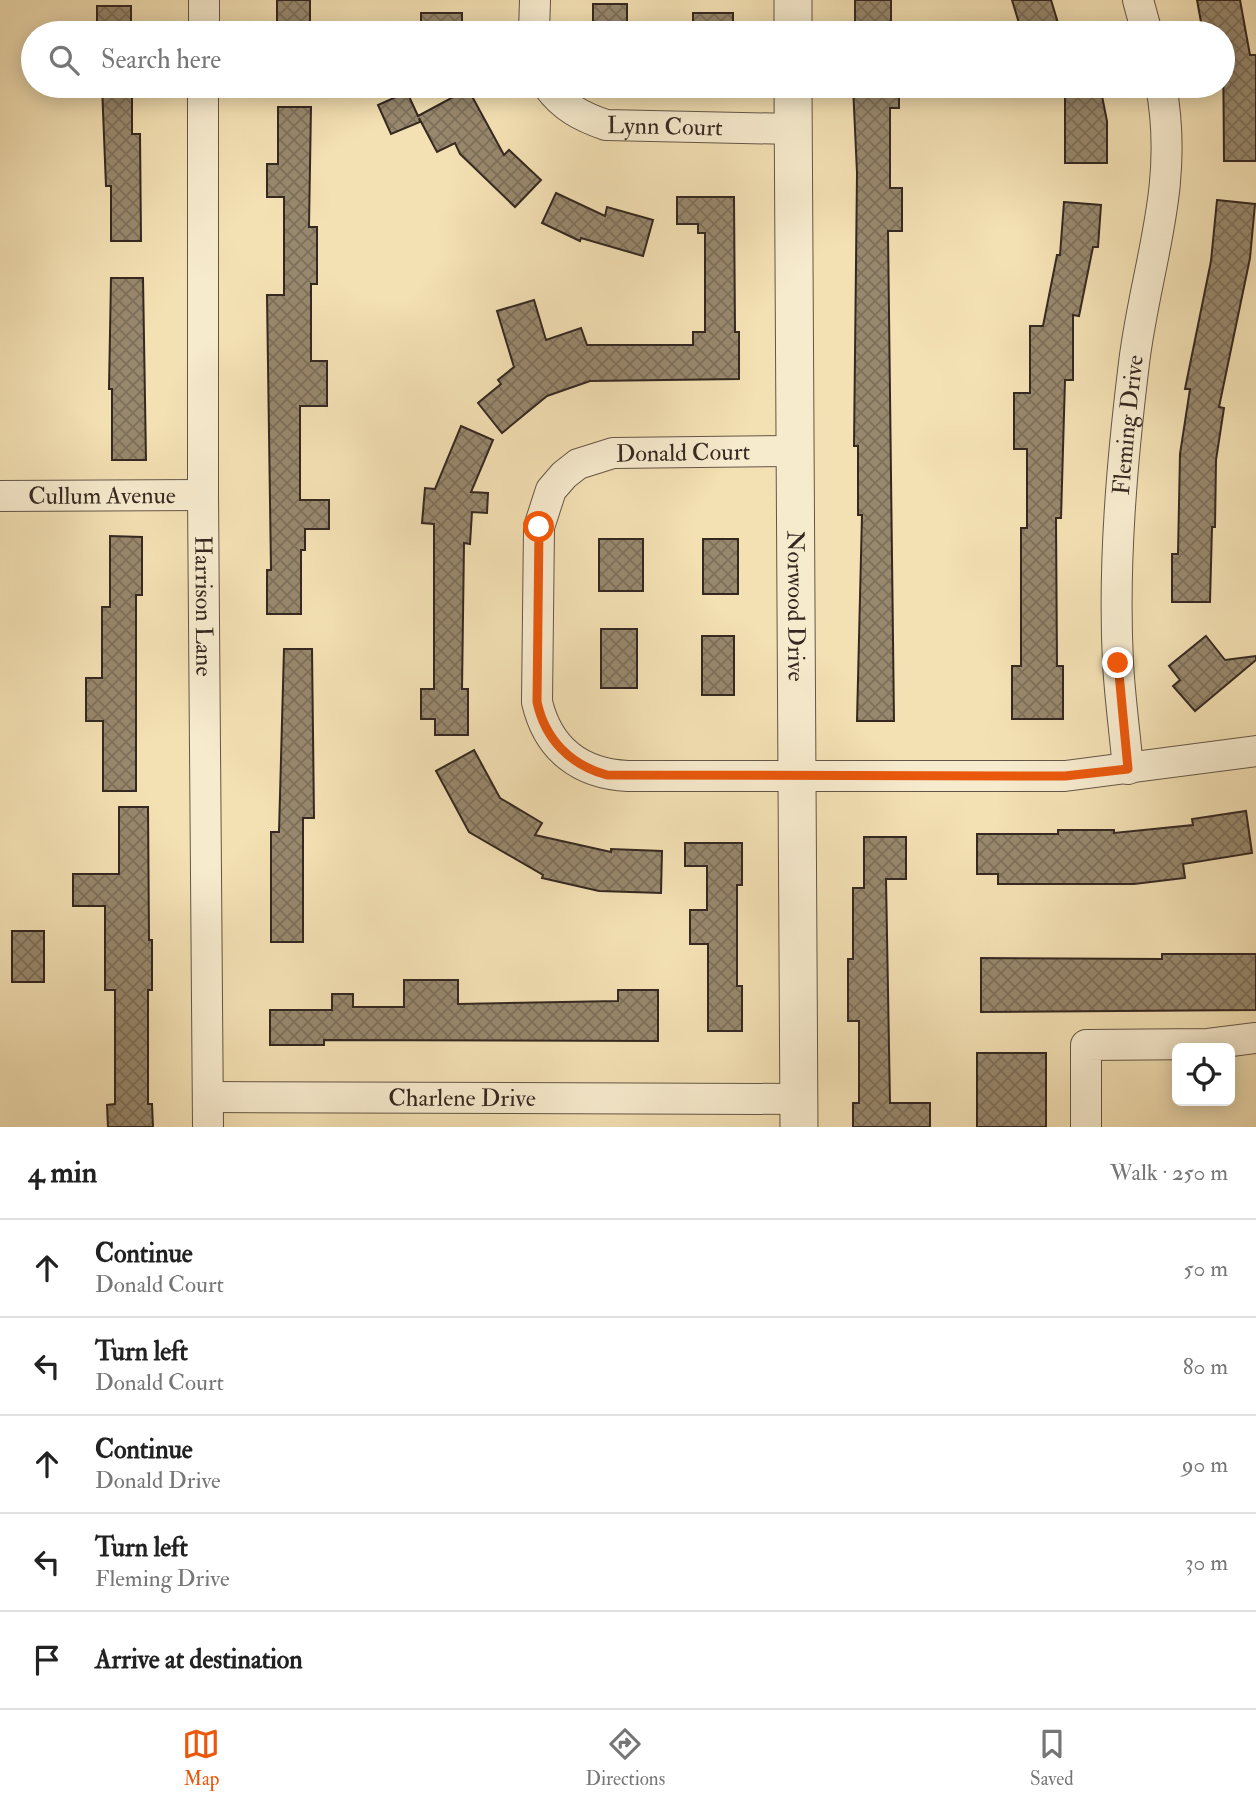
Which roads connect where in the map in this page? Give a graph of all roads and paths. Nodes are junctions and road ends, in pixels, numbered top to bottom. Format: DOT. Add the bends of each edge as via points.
graph roads {
  1 [pos="204,0"];
  2 [pos="535,0"];
  3 [pos="793,0"];
  4 [pos="1138,0"];
  5 [pos="204,21"];
  6 [pos="534,21"];
  7 [pos="793,21"];
  8 [pos="1144,21"];
  9 [pos="204,98"];
  10 [pos="559,98"];
  11 [pos="793,98"];
  12 [pos="1163,98"];
  13 [pos="793,129"];
  14 [pos="796,451"];
  15 [pos="203,495"];
  16 [pos="0,496"];
  17 [pos="1256,751"];
  18 [pos="1128,769"];
  19 [pos="798,776"];
  20 [pos="1256,1038"];
  21 [pos="208,1097"];
  22 [pos="799,1113"];
  23 [pos="208,1127"];
  24 [pos="1086,1127"];
  1 -- 5 [label="street"];
  2 -- 6 [label="street"];
  3 -- 7 [label="street"];
  4 -- 8 [label="street"];
  9 -- 15 [label="street, Harrison Lane"];
  10 -- 13 [label="street, Lynn Court" via="584,118 606,125"];
  11 -- 13 [label="street, Norwood Drive"];
  12 -- 18 [label="street, Fleming Drive" via="1168,129 1164,212 1135,359 1121,509 1118,663"];
  13 -- 14 [label="street, Norwood Drive"];
  14 -- 19 [label="street, Norwood Drive"];
  14 -- 19 [label="street, Donald Court" via="613,453 578,464 564,475 551,490 539,527 537,702 552,739 587,770 628,776"];
  15 -- 16 [label="street, Cullum Avenue"];
  15 -- 21 [label="street, Harrison Lane"];
  17 -- 18 [label="street, Donald Court"];
  18 -- 19 [label="street, Donald Court" via="1065,776"];
  19 -- 22 [label="street, Norwood Drive"];
  20 -- 24 [label="street" via="1208,1044 1086,1045"];
  21 -- 22 [label="street, Charlene Drive"];
  21 -- 23 [label="street, Harrison Lane"];
}
